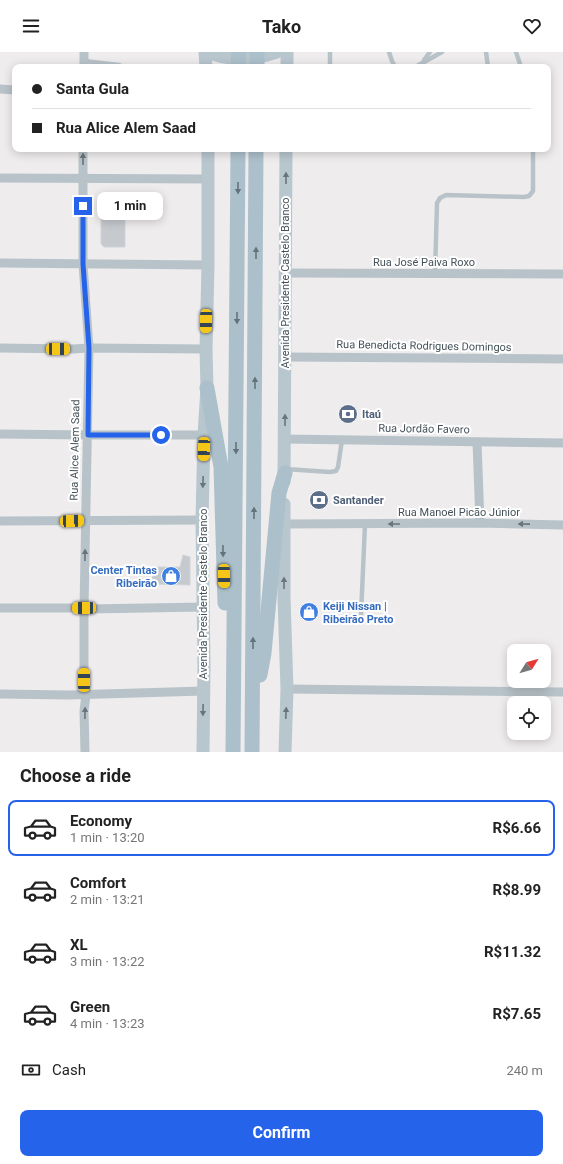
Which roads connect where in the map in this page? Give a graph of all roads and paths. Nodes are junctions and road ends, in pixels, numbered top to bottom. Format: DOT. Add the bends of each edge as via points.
graph roads {
  1 [pos="239,52"];
  2 [pos="257,52"];
  3 [pos="276,52"];
  4 [pos="287,52"];
  5 [pos="330,52"];
  6 [pos="389,52"];
  7 [pos="430,52"];
  8 [pos="442,52"];
  9 [pos="486,52"];
  10 [pos="516,52"];
  11 [pos="209,53"];
  12 [pos="84,60"];
  13 [pos="423,62"];
  14 [pos="112,64"];
  15 [pos="207,64"];
  16 [pos="238,64"];
  17 [pos="257,64"];
  18 [pos="287,64"];
  19 [pos="330,64"];
  20 [pos="394,64"];
  21 [pos="420,64"];
  22 [pos="488,64"];
  23 [pos="520,64"];
  24 [pos="0,89"];
  25 [pos="12,90"];
  26 [pos="83,152"];
  27 [pos="208,152"];
  28 [pos="238,152"];
  29 [pos="256,152"];
  30 [pos="286,152"];
  31 [pos="533,152"];
  32 [pos="0,178"];
  33 [pos="83,178"];
  34 [pos="208,179"];
  35 [pos="0,263"];
  36 [pos="83,264"];
  37 [pos="208,265"];
  38 [pos="285,273"];
  39 [pos="435,274"];
  40 [pos="563,274"];
  41 [pos="0,348"];
  42 [pos="89,348"];
  43 [pos="206,349"];
  44 [pos="284,357"];
  45 [pos="563,359"];
  46 [pos="207,388"];
  47 [pos="0,434"];
  48 [pos="88,435"];
  49 [pos="204,435"];
  50 [pos="285,439"];
  51 [pos="342,440"];
  52 [pos="477,442"];
  53 [pos="563,443"];
  54 [pos="285,471"];
  55 [pos="202,520"];
  56 [pos="0,521"];
  57 [pos="86,521"];
  58 [pos="480,523"];
  59 [pos="284,524"];
  60 [pos="365,524"];
  61 [pos="563,525"];
  62 [pos="203,607"];
  63 [pos="0,608"];
  64 [pos="84,608"];
  65 [pos="361,615"];
  66 [pos="287,690"];
  67 [pos="204,691"];
  68 [pos="563,692"];
  69 [pos="0,694"];
  70 [pos="86,695"];
  71 [pos="252,715"];
  72 [pos="234,736"];
  73 [pos="85,752"];
  74 [pos="203,752"];
  75 [pos="233,752"];
  76 [pos="252,752"];
  77 [pos="285,752"];
  1 -- 16 [label="main road"];
  2 -- 17 [label="main road"];
  3 -- 11 [label="main road" via="255,58 234,59"];
  4 -- 18 [label="main road"];
  5 -- 19 [label="lane"];
  6 -- 20 [label="lane"];
  7 -- 13 [label="lane"];
  8 -- 13 [label="lane"];
  9 -- 22 [label="lane"];
  10 -- 23 [label="lane"];
  11 -- 15 [label="main road"];
  12 -- 14 [label="lane"];
  13 -- 21 [label="lane"];
  24 -- 25 [label="street"];
  33 -- 26 [label="street, Rua Alice Alem Saad, one-way"];
  27 -- 34 [label="main road, Avenida Presidente Castelo Branco"];
  28 -- 72 [label="main road, one-way"];
  71 -- 29 [label="main road, one-way"];
  38 -- 30 [label="main road, Avenida Presidente Castelo Branco, one-way"];
  31 -- 39 [label="lane" via="533,191 529,196 446,195 440,198 437,203"];
  32 -- 33 [label="street"];
  33 -- 34 [label="street"];
  33 -- 36 [label="street, Rua Alice Alem Saad"];
  34 -- 37 [label="main road, Avenida Presidente Castelo Branco"];
  35 -- 36 [label="street"];
  36 -- 37 [label="street"];
  36 -- 42 [label="street, Rua Alice Alem Saad"];
  37 -- 43 [label="main road, Avenida Presidente Castelo Branco"];
  38 -- 39 [label="street, Rua José Paiva Roxo"];
  38 -- 44 [label="main road, Avenida Presidente Castelo Branco"];
  39 -- 40 [label="street, Rua José Paiva Roxo"];
  41 -- 42 [label="street"];
  42 -- 43 [label="street"];
  42 -- 48 [label="street, Rua Alice Alem Saad"];
  43 -- 46 [label="main road, Avenida Presidente Castelo Branco"];
  44 -- 45 [label="street, Rua Benedicta Rodrigues Domingos"];
  50 -- 44 [label="main road, Avenida Presidente Castelo Branco, one-way"];
  46 -- 49 [label="main road, Avenida Presidente Castelo Branco"];
  46 -- 72 [label="main road, one-way" via="221,467 226,638"];
  47 -- 48 [label="street"];
  48 -- 49 [label="street"];
  48 -- 57 [label="street, Rua Alice Alem Saad"];
  49 -- 55 [label="main road, Avenida Presidente Castelo Branco, one-way"];
  50 -- 51 [label="street, Rua Jordão Favero"];
  50 -- 54 [label="main road, Avenida Presidente Castelo Branco"];
  51 -- 52 [label="street, Rua Jordão Favero"];
  51 -- 54 [label="lane" via="336,471"];
  52 -- 53 [label="street, Rua Jordão Favero"];
  52 -- 58 [label="street"];
  54 -- 59 [label="main road, Avenida Presidente Castelo Branco"];
  54 -- 71 [label="main road" via="279,493 264,653"];
  55 -- 57 [label="street"];
  55 -- 62 [label="main road, Avenida Presidente Castelo Branco"];
  56 -- 57 [label="street"];
  64 -- 57 [label="street, Rua Alice Alem Saad, one-way"];
  58 -- 60 [label="street, Rua Manoel Picão Júnior, one-way"];
  61 -- 58 [label="street, Rua Manoel Picão Júnior, one-way"];
  59 -- 60 [label="street, Rua Manoel Picão Júnior"];
  66 -- 59 [label="main road, Avenida Presidente Castelo Branco, one-way"];
  60 -- 65 [label="lane"];
  62 -- 64 [label="street"];
  62 -- 67 [label="main road, Avenida Presidente Castelo Branco"];
  63 -- 64 [label="street"];
  64 -- 70 [label="street, Rua Alice Alem Saad"];
  66 -- 68 [label="street"];
  77 -- 66 [label="main road, Avenida Presidente Castelo Branco, one-way"];
  67 -- 70 [label="street"];
  67 -- 74 [label="main road, Avenida Presidente Castelo Branco, one-way"];
  69 -- 70 [label="street"];
  73 -- 70 [label="street, Rua Alice Alem Saad, one-way"];
  71 -- 76 [label="main road"];
  72 -- 75 [label="main road"];
}
